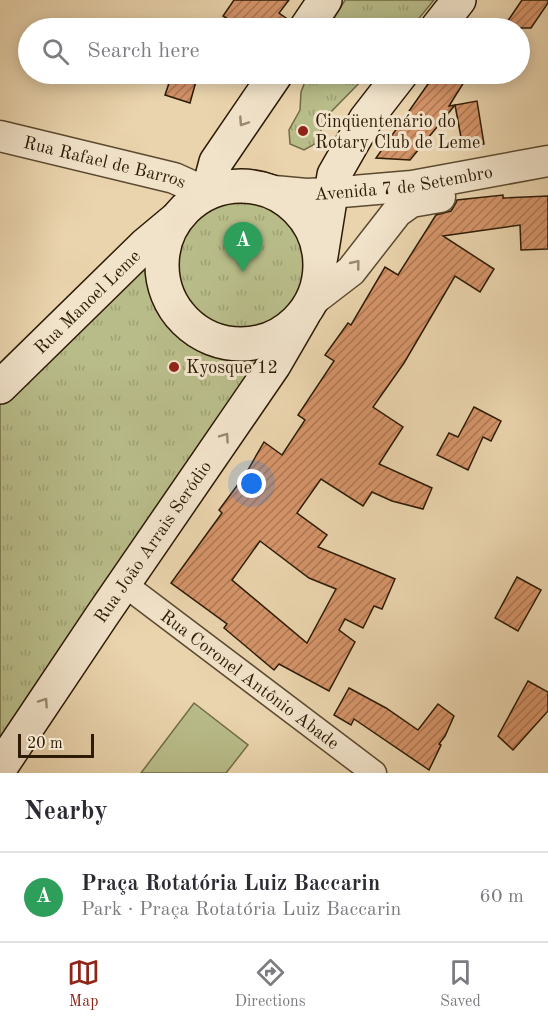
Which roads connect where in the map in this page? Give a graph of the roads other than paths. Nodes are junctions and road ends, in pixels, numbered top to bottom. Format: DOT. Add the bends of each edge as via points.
graph roads {
  1 [pos="325,0"];
  2 [pos="459,0"];
  3 [pos="313,18"];
  4 [pos="445,18"];
  5 [pos="269,84"];
  6 [pos="393,84"];
  7 [pos="0,136"];
  8 [pos="548,161"];
  9 [pos="548,179"];
  10 [pos="259,188"];
  11 [pos="208,193"];
  12 [pos="330,193"];
  13 [pos="177,219"];
  14 [pos="320,261"];
  15 [pos="307,308"];
  16 [pos="0,387"];
  17 [pos="124,584"];
  18 [pos="0,768"];
  19 [pos="374,773"];
  1 -- 3 [label="main road"];
  2 -- 4 [label="main road"];
  5 -- 11 [label="main road, one-way" via="216,162"];
  6 -- 12 [label="main road" via="366,119 334,175"];
  7 -- 11 [label="street, Rua Rafael de Barros" via="174,178"];
  8 -- 12 [label="street, Avenida 7 de Setembro" via="412,186"];
  15 -- 9 [label="street, Avenida 7 de Setembro, one-way" via="351,271 397,212 411,202"];
  10 -- 11 [label="main road" via="233,186"];
  10 -- 12 [label="street, Avenida 7 de Setembro" via="294,194"];
  10 -- 14 [label="main road" via="283,197 302,214 315,236"];
  11 -- 13 [label="main road" via="190,204"];
  12 -- 14 [label="main road"];
  13 -- 15 [label="main road" via="164,246 163,277 174,305 194,328 217,340 251,344 290,328"];
  13 -- 16 [label="main road, Rua Manoel Leme" via="145,245"];
  14 -- 15 [label="main road" via="319,282"];
  17 -- 15 [label="main road, Rua João Arrais Seródio, one-way" via="274,364"];
  18 -- 17 [label="main road, Rua João Arrais Seródio, one-way"];
  17 -- 19 [label="street, Rua Coronel Antônio Abade"];
}
